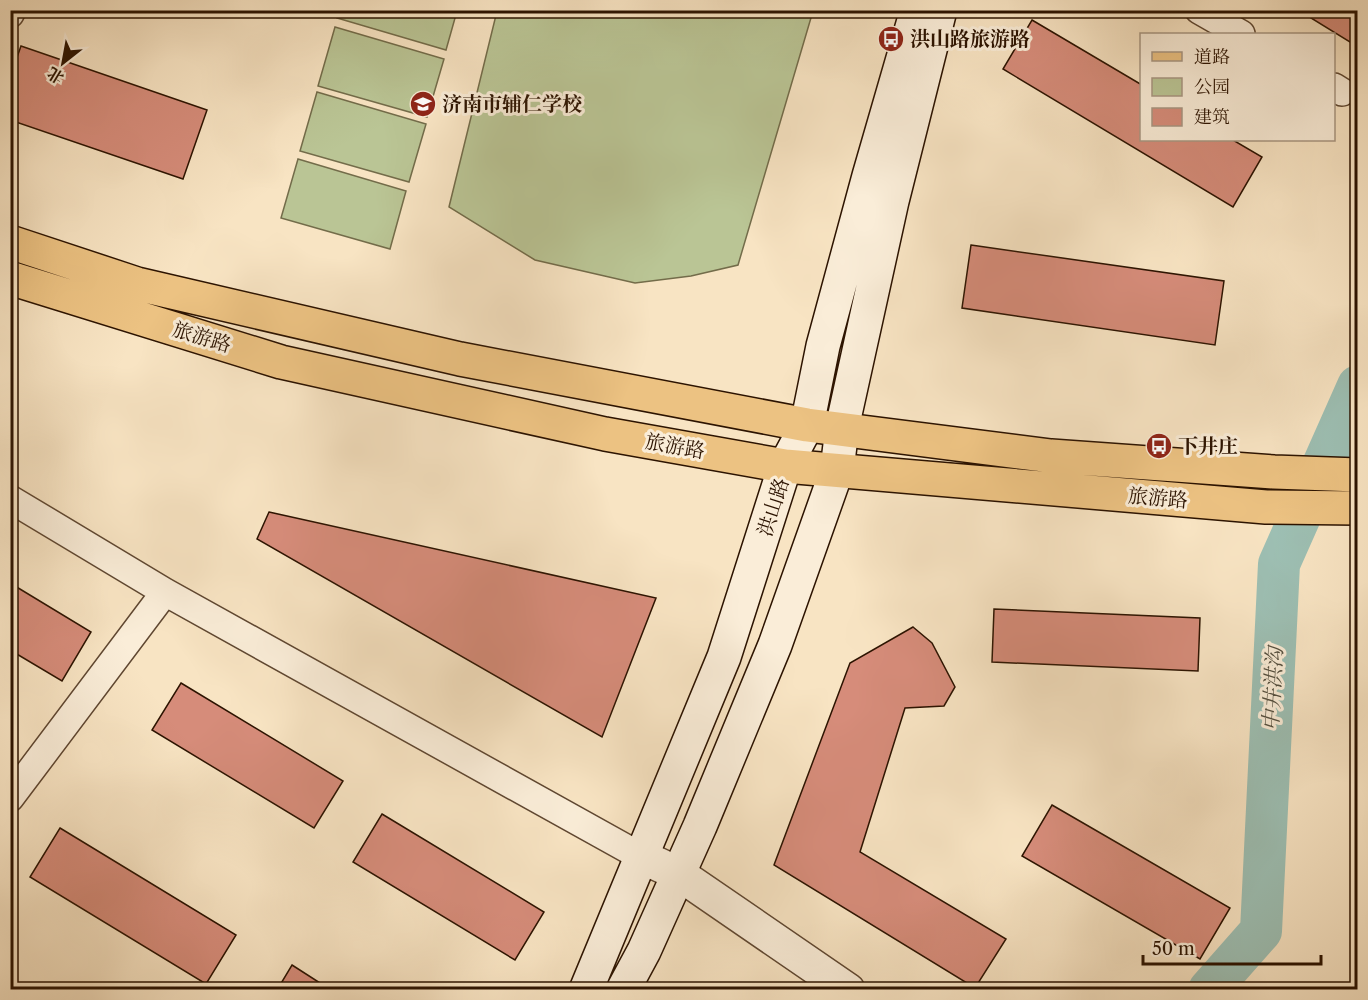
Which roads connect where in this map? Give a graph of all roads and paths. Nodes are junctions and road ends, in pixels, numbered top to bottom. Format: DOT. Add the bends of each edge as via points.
graph roads {
  1 [pos="917,10"];
  2 [pos="940,10"];
  3 [pos="1199,10"];
  4 [pos="1239,33"];
  5 [pos="10,242"];
  6 [pos="10,278"];
  7 [pos="807,425"];
  8 [pos="842,428"];
  9 [pos="785,466"];
  10 [pos="837,470"];
  11 [pos="1358,475"];
  12 [pos="10,499"];
  13 [pos="1358,508"];
  14 [pos="165,592"];
  15 [pos="10,798"];
  16 [pos="640,856"];
  17 [pos="679,874"];
  18 [pos="586,990"];
  19 [pos="623,990"];
  20 [pos="848,990"];
  1 -- 7 [label="main road, 洪山路" via="823,346"];
  2 -- 8 [label="main road" via="892,201"];
  3 -- 4 [label="street"];
  5 -- 7 [label="main road, 旅游路" via="137,284 460,359"];
  6 -- 9 [label="main road, 旅游路" via="281,362 605,434"];
  7 -- 8 [label="main road, 旅游路"];
  7 -- 9 [label="main road, 洪山路"];
  8 -- 10 [label="main road"];
  8 -- 11 [label="main road, 旅游路" via="1051,456"];
  9 -- 10 [label="main road, 旅游路"];
  9 -- 16 [label="main road, 洪山路" via="724,657"];
  10 -- 13 [label="main road, 旅游路" via="1266,507"];
  10 -- 17 [label="main road" via="775,645"];
  12 -- 14 [label="street"];
  14 -- 15 [label="street"];
  14 -- 16 [label="street"];
  16 -- 17 [label="main road"];
  16 -- 18 [label="main road, 洪山路"];
  17 -- 19 [label="main road"];
  17 -- 20 [label="main road"];
}
